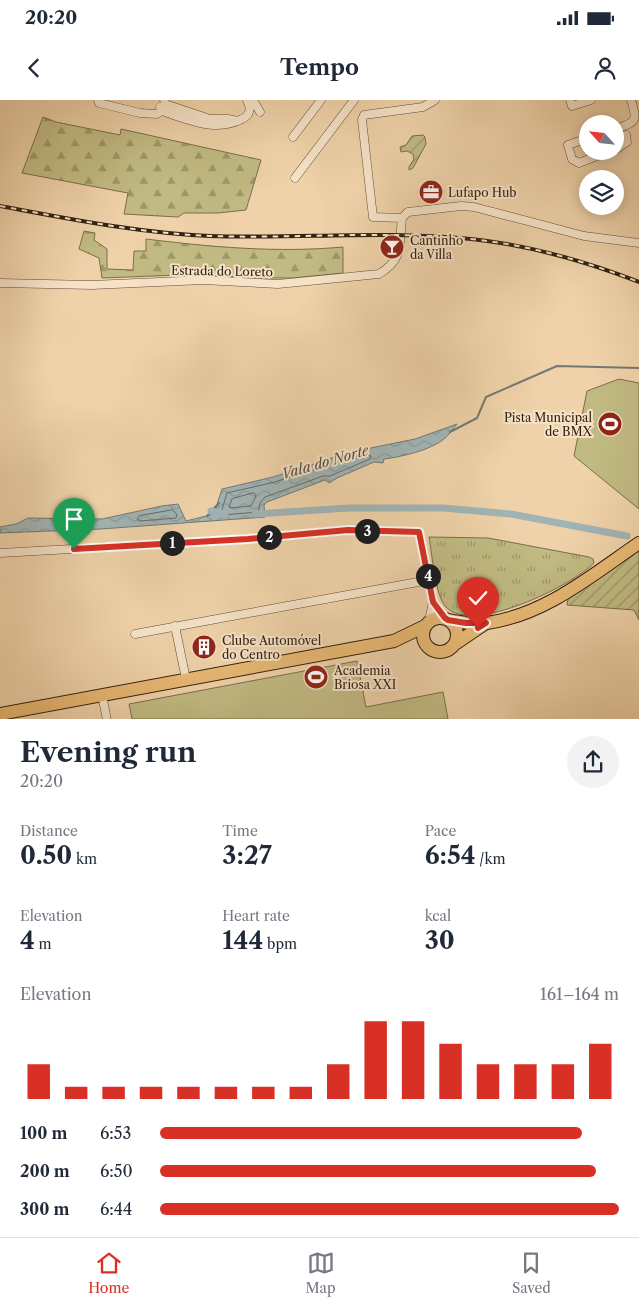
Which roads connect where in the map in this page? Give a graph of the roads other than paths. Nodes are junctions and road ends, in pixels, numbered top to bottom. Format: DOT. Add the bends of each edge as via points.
graph roads {
  1 [pos="98,100"];
  2 [pos="159,100"];
  3 [pos="164,100"];
  4 [pos="247,100"];
  5 [pos="253,100"];
  6 [pos="321,100"];
  7 [pos="354,100"];
  8 [pos="435,100"];
  9 [pos="570,100"];
  10 [pos="591,100"];
  11 [pos="631,100"];
  12 [pos="161,111"];
  13 [pos="260,112"];
  14 [pos="238,121"];
  15 [pos="624,126"];
  16 [pos="626,135"];
  17 [pos="293,137"];
  18 [pos="579,141"];
  19 [pos="624,144"];
  20 [pos="586,160"];
  21 [pos="295,178"];
  22 [pos="402,218"];
  23 [pos="639,243"];
  24 [pos="0,284"];
  25 [pos="639,543"];
  26 [pos="0,553"];
  27 [pos="429,580"];
  28 [pos="433,602"];
  29 [pos="447,619"];
  30 [pos="486,623"];
  31 [pos="427,624"];
  32 [pos="176,626"];
  33 [pos="135,634"];
  34 [pos="394,640"];
  35 [pos="455,644"];
  36 [pos="426,646"];
  37 [pos="186,679"];
  38 [pos="102,695"];
  39 [pos="0,714"];
  40 [pos="107,719"];
  1 -- 12 [label="street" via="99,103 140,113 157,114"];
  2 -- 12 [label="street"];
  3 -- 14 [label="street" via="165,104 210,119"];
  4 -- 14 [label="street" via="249,113"];
  5 -- 13 [label="street"];
  6 -- 17 [label="street"];
  7 -- 21 [label="street"];
  8 -- 22 [label="street" via="424,107 364,115 362,120 372,217"];
  9 -- 10 [label="street" via="572,106"];
  11 -- 15 [label="street" via="636,115 632,123"];
  12 -- 14 [label="street" via="209,126"];
  16 -- 19 [label="street"];
  18 -- 20 [label="street" via="568,145 572,160 578,163"];
  22 -- 23 [label="street" via="408,212 474,207 584,236"];
  22 -- 24 [label="street, Estrada do Loreto" via="398,256 391,266 378,274 278,284 203,280 92,285"];
  25 -- 30 [label="main road" via="547,605"];
  26 -- 27 [label="street" via="238,540 348,530 419,532"];
  27 -- 28 [label="street"];
  27 -- 32 [label="street"];
  28 -- 29 [label="street"];
  28 -- 31 [label="street"];
  29 -- 30 [label="main road"];
  29 -- 31 [label="main road" via="434,618"];
  29 -- 35 [label="main road" via="453,623 457,633"];
  30 -- 35 [label="main road"];
  31 -- 34 [label="main road"];
  31 -- 36 [label="main road" via="422,636"];
  32 -- 33 [label="street"];
  32 -- 37 [label="street"];
  34 -- 36 [label="main road"];
  34 -- 37 [label="main road"];
  35 -- 36 [label="main road" via="441,652"];
  37 -- 38 [label="main road"];
  38 -- 39 [label="main road"];
  38 -- 40 [label="street"];
}
